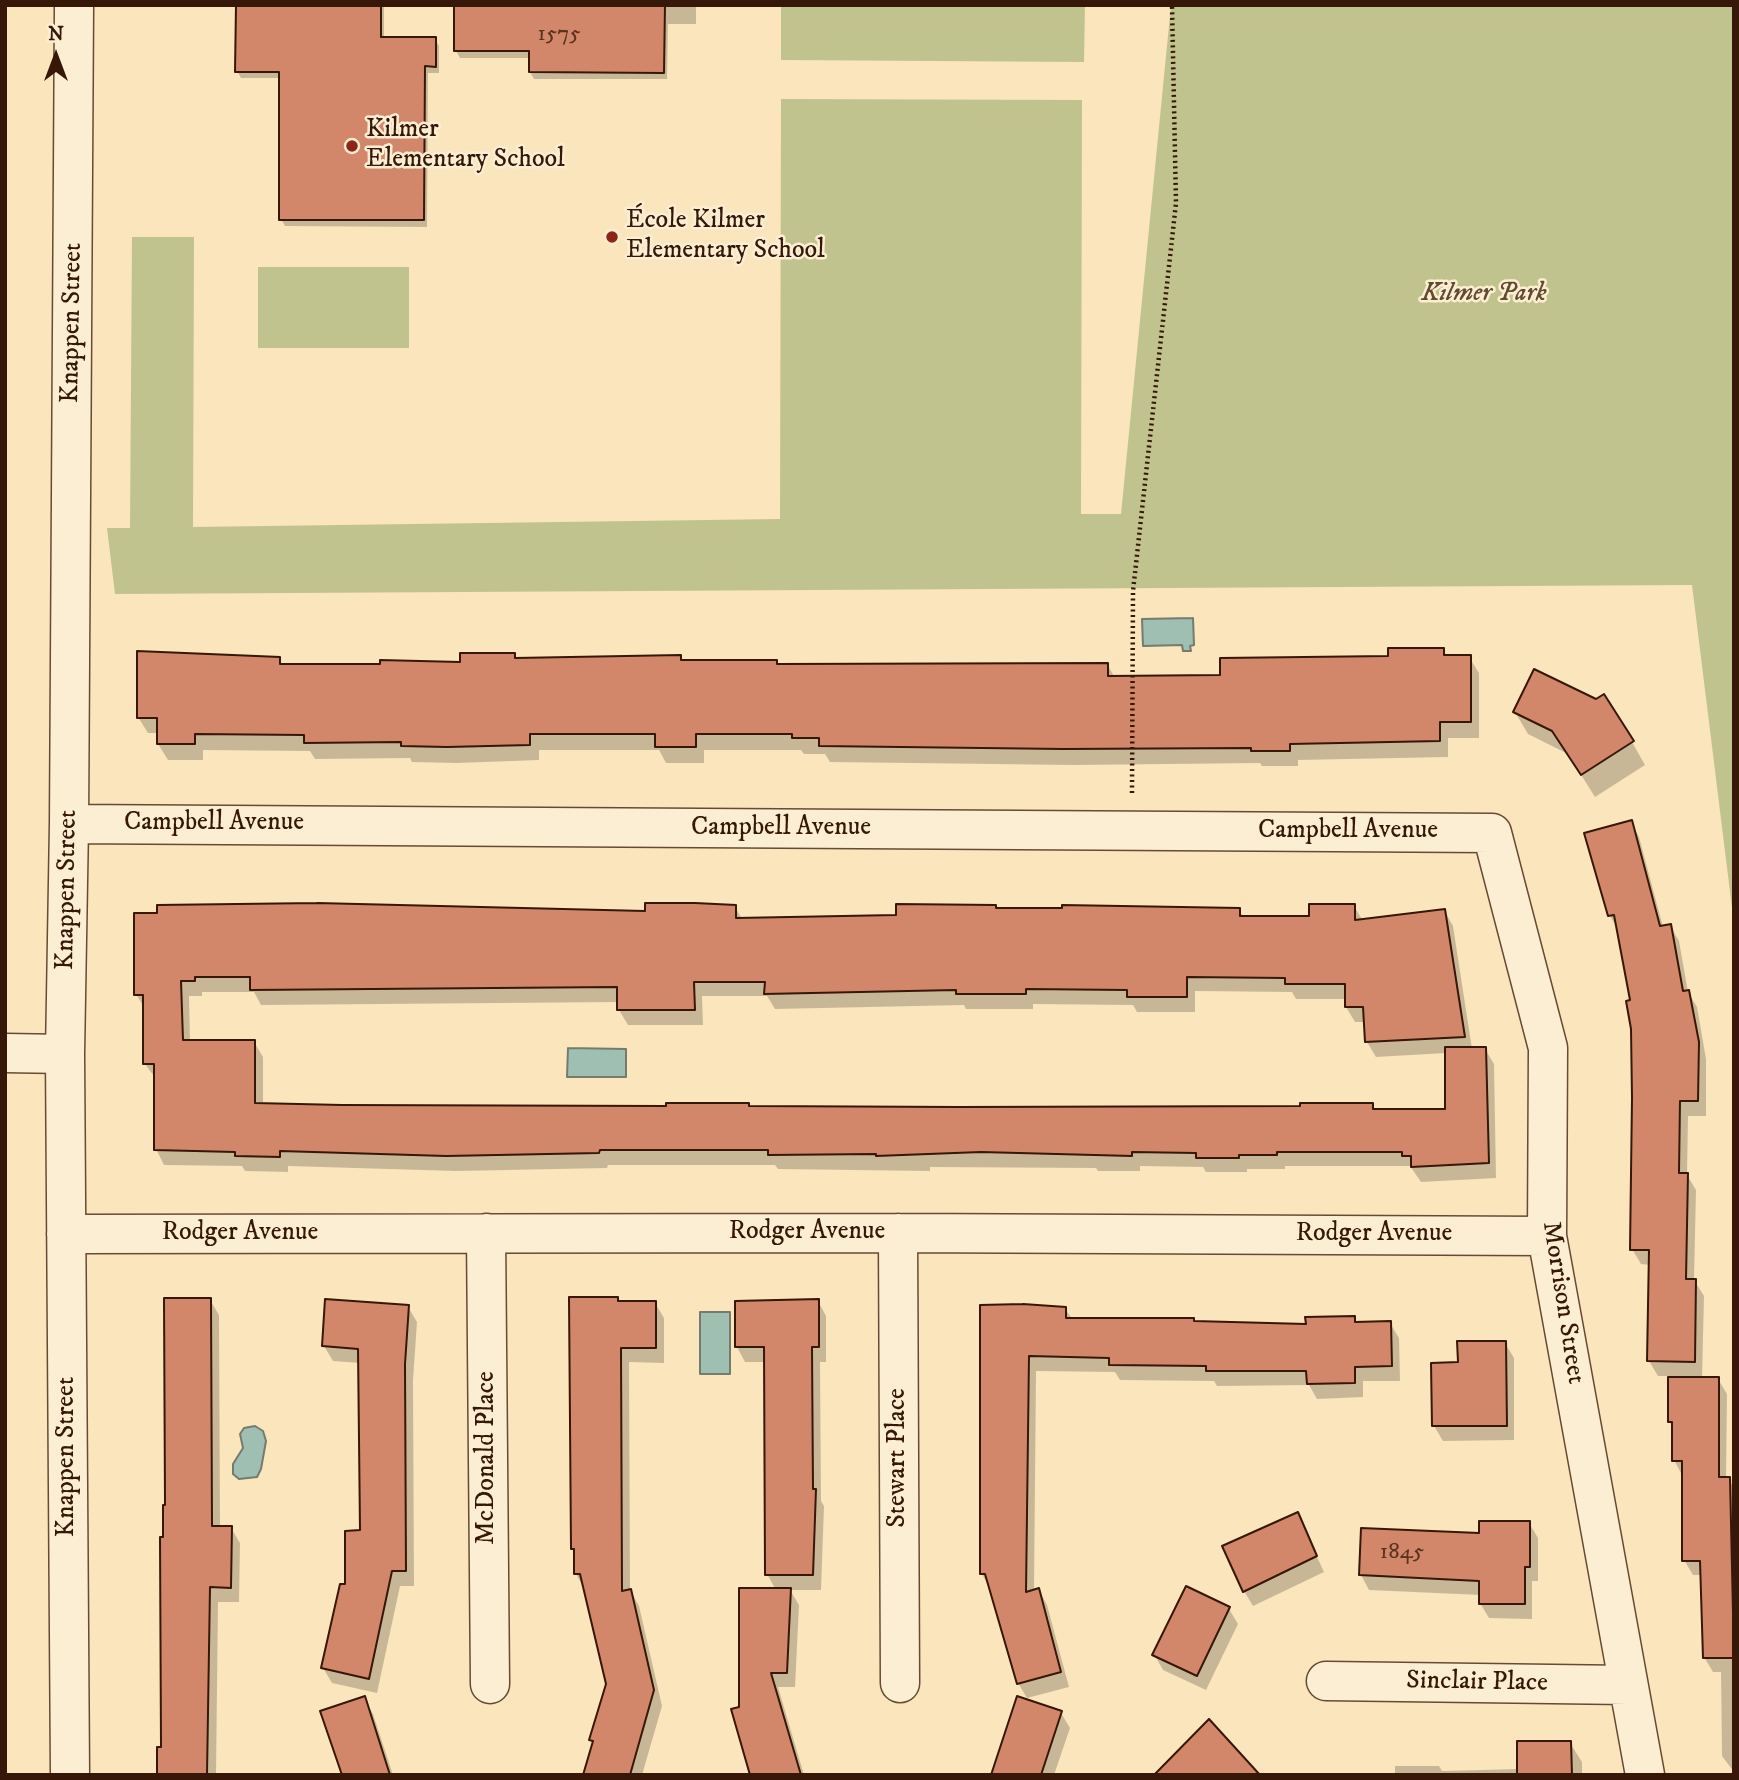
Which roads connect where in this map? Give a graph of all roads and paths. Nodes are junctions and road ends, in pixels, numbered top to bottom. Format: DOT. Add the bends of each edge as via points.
graph roads {
  1 [pos="74,5"];
  2 [pos="1172,5"];
  3 [pos="69,824"];
  4 [pos="1132,831"];
  5 [pos="1492,833"];
  6 [pos="5,1053"];
  7 [pos="65,1054"];
  8 [pos="486,1233"];
  9 [pos="898,1233"];
  10 [pos="66,1234"];
  11 [pos="1547,1236"];
  12 [pos="1326,1681"];
  13 [pos="900,1683"];
  14 [pos="490,1684"];
  15 [pos="1627,1685"];
  16 [pos="70,1775"];
  17 [pos="1645,1775"];
  1 -- 3 [label="street, Knappen Street"];
  2 -- 4 [label="path" via="1176,203 1133,591"];
  3 -- 4 [label="street, Campbell Avenue"];
  3 -- 7 [label="street, Knappen Street"];
  4 -- 5 [label="street, Campbell Avenue"];
  5 -- 11 [label="street, Morrison Street" via="1548,1048"];
  6 -- 7 [label="street"];
  7 -- 10 [label="street, Knappen Street"];
  8 -- 9 [label="street, Rodger Avenue"];
  8 -- 10 [label="street, Rodger Avenue"];
  8 -- 14 [label="street, McDonald Place"];
  9 -- 11 [label="street, Rodger Avenue"];
  9 -- 13 [label="street, Stewart Place"];
  10 -- 16 [label="street, Knappen Street"];
  11 -- 15 [label="street, Morrison Street"];
  12 -- 15 [label="street, Sinclair Place"];
  15 -- 17 [label="street, Morrison Street"];
}
